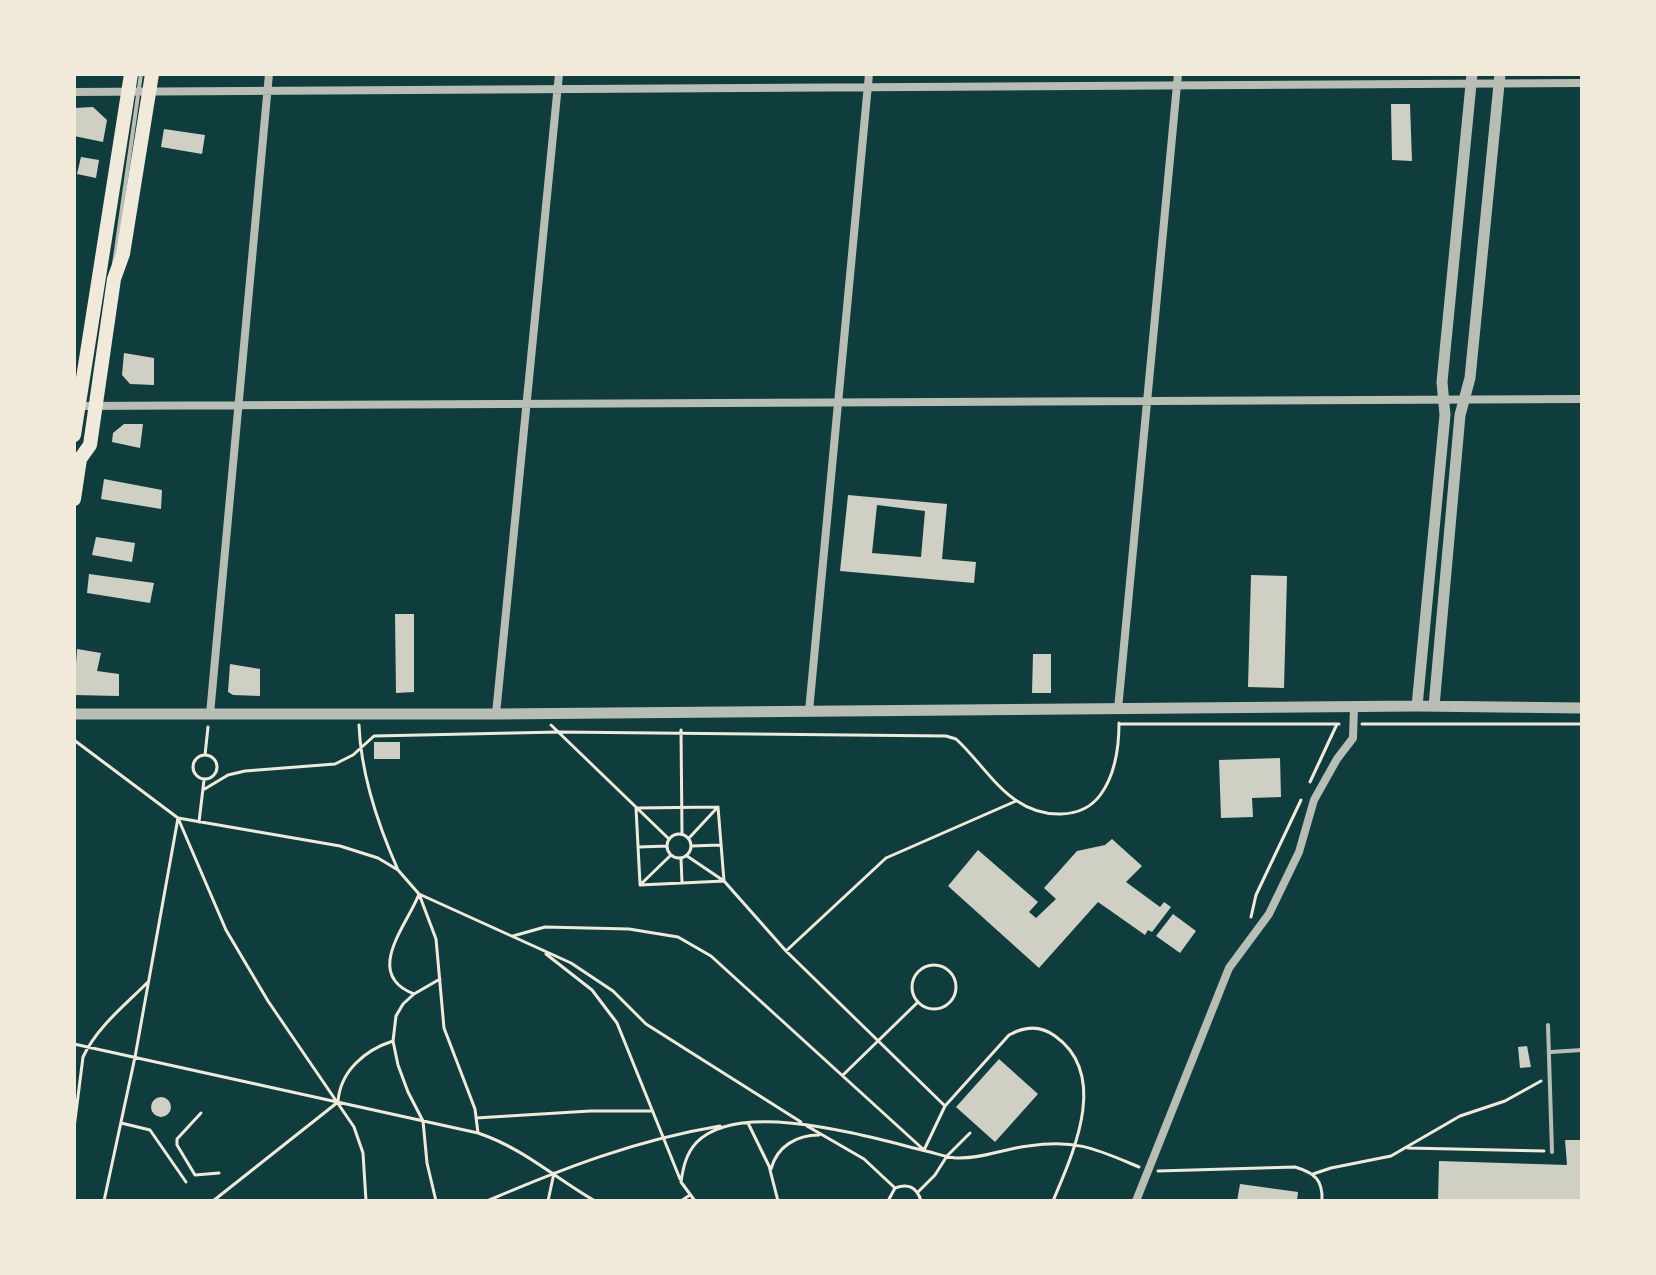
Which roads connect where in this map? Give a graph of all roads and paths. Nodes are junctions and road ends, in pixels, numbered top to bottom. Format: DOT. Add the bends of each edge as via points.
graph roads {
  1 [pos="131,74"];
  2 [pos="141,74"];
  3 [pos="152,74"];
  4 [pos="269,74"];
  5 [pos="559,74"];
  6 [pos="869,74"];
  7 [pos="1178,74"];
  8 [pos="1471,78"];
  9 [pos="1499,78"];
  10 [pos="1582,83"];
  11 [pos="868,85"];
  12 [pos="1177,85"];
  13 [pos="558,88"];
  14 [pos="267,91"];
  15 [pos="74,92"];
  16 [pos="139,92"];
  17 [pos="1444,399"];
  18 [pos="1464,399"];
  19 [pos="1582,399"];
  20 [pos="1148,400"];
  21 [pos="526,402"];
  22 [pos="838,402"];
  23 [pos="237,405"];
  24 [pos="76,406"];
  25 [pos="96,406"];
  26 [pos="74,435"];
  27 [pos="77,452"];
  28 [pos="74,499"];
  29 [pos="1417,706"];
  30 [pos="1434,706"];
  31 [pos="1354,707"];
  32 [pos="1582,708"];
  33 [pos="1118,709"];
  34 [pos="809,711"];
  35 [pos="681,712"];
  36 [pos="74,714"];
  37 [pos="210,714"];
  38 [pos="358,714"];
  39 [pos="496,714"];
  40 [pos="537,714"];
  41 [pos="559,732"];
  42 [pos="681,732"];
  43 [pos="74,740"];
  44 [pos="360,748"];
  45 [pos="205,755"];
  46 [pos="204,780"];
  47 [pos="203,790"];
  48 [pos="1016,801"];
  49 [pos="718,807"];
  50 [pos="636,808"];
  51 [pos="680,808"];
  52 [pos="178,818"];
  53 [pos="199,822"];
  54 [pos="682,834"];
  55 [pos="689,838"];
  56 [pos="669,839"];
  57 [pos="721,845"];
  58 [pos="667,846"];
  59 [pos="692,846"];
  60 [pos="638,847"];
  61 [pos="671,855"];
  62 [pos="687,856"];
  63 [pos="681,858"];
  64 [pos="398,870"];
  65 [pos="724,881"];
  66 [pos="682,883"];
  67 [pos="640,885"];
  68 [pos="419,894"];
  69 [pos="513,936"];
  70 [pos="536,947"];
  71 [pos="786,951"];
  72 [pos="440,979"];
  73 [pos="148,982"];
  74 [pos="414,994"];
  75 [pos="918,1002"];
  76 [pos="1548,1025"];
  77 [pos="393,1041"];
  78 [pos="878,1042"];
  79 [pos="74,1044"];
  80 [pos="88,1047"];
  81 [pos="1582,1050"];
  82 [pos="1551,1052"];
  83 [pos="135,1057"];
  84 [pos="1551,1075"];
  85 [pos="842,1076"];
  86 [pos="338,1102"];
  87 [pos="945,1106"];
  88 [pos="652,1111"];
  89 [pos="201,1113"];
  90 [pos="476,1118"];
  91 [pos="423,1121"];
  92 [pos="121,1123"];
  93 [pos="748,1123"];
  94 [pos="802,1123"];
  95 [pos="728,1125"];
  96 [pos="74,1128"];
  97 [pos="478,1133"];
  98 [pos="970,1133"];
  99 [pos="823,1134"];
  100 [pos="664,1136"];
  101 [pos="1077,1145"];
  102 [pos="1408,1148"];
  103 [pos="924,1150"];
  104 [pos="1552,1152"];
  105 [pos="947,1156"];
  106 [pos="184,1157"];
  107 [pos="173,1164"];
  108 [pos="1148,1171"];
  109 [pos="770,1172"];
  110 [pos="219,1173"];
  111 [pos="554,1173"];
  112 [pos="1313,1174"];
  113 [pos="186,1182"];
  114 [pos="681,1182"];
  115 [pos="895,1188"];
  116 [pos="918,1192"];
  117 [pos="690,1195"];
  118 [pos="104,1201"];
  119 [pos="213,1201"];
  120 [pos="366,1201"];
  121 [pos="436,1201"];
  122 [pos="487,1201"];
  123 [pos="548,1201"];
  124 [pos="595,1201"];
  125 [pos="681,1201"];
  126 [pos="695,1201"];
  127 [pos="778,1201"];
  128 [pos="888,1201"];
  129 [pos="921,1201"];
  130 [pos="1053,1201"];
  131 [pos="1136,1201"];
  132 [pos="1322,1201"];
  1 -- 16 [label="main road"];
  2 -- 16 [label="lane"];
  3 -- 16 [label="main road"];
  4 -- 14 [label="street"];
  5 -- 13 [label="street"];
  6 -- 11 [label="street"];
  7 -- 12 [label="street"];
  8 -- 9 [label="street"];
  8 -- 12 [label="street"];
  8 -- 17 [label="street"];
  9 -- 10 [label="street"];
  9 -- 18 [label="street"];
  11 -- 12 [label="street"];
  11 -- 13 [label="street"];
  11 -- 22 [label="street"];
  12 -- 20 [label="street"];
  13 -- 14 [label="street"];
  13 -- 21 [label="street"];
  14 -- 16 [label="street"];
  14 -- 23 [label="street"];
  15 -- 16 [label="street"];
  16 -- 24 [label="main road"];
  16 -- 25 [label="main road" via="123,254 114,279"];
  17 -- 18 [label="street"];
  17 -- 20 [label="street"];
  17 -- 29 [label="street"];
  18 -- 19 [label="street"];
  18 -- 30 [label="street"];
  20 -- 22 [label="street"];
  20 -- 33 [label="street"];
  21 -- 22 [label="street"];
  21 -- 23 [label="street"];
  21 -- 39 [label="street"];
  22 -- 34 [label="street"];
  23 -- 25 [label="street"];
  23 -- 37 [label="street"];
  24 -- 25 [label="street"];
  24 -- 26 [label="main road"];
  25 -- 27 [label="main road" via="90,445"];
  27 -- 28 [label="main road"];
  29 -- 30 [label="street"];
  29 -- 31 [label="street"];
  30 -- 32 [label="street"];
  31 -- 33 [label="street"];
  31 -- 108 [label="street" via="1353,738 1314,800 1299,852 1269,914 1229,968"];
  33 -- 34 [label="street"];
  33 -- 48 [label="path" via="1115,765 1101,796 1086,807 1051,815"];
  34 -- 35 [label="street"];
  35 -- 40 [label="street"];
  35 -- 42 [label="path"];
  36 -- 37 [label="street"];
  37 -- 38 [label="street"];
  37 -- 45 [label="path"];
  38 -- 39 [label="street"];
  38 -- 44 [label="path"];
  39 -- 40 [label="street"];
  40 -- 41 [label="path"];
  41 -- 42 [label="path"];
  41 -- 44 [label="path" via="374,736"];
  41 -- 50 [label="path"];
  42 -- 48 [label="path" via="946,736 956,739"];
  42 -- 51 [label="path"];
  43 -- 52 [label="path"];
  44 -- 47 [label="path" via="335,764 245,771"];
  44 -- 64 [label="path"];
  45 -- 46 [label="path" via="193,764 194,773"];
  45 -- 46 [label="path" via="217,768"];
  46 -- 47 [label="path"];
  47 -- 53 [label="path"];
  48 -- 71 [label="path" via="886,858"];
  49 -- 51 [label="path"];
  49 -- 55 [label="path"];
  49 -- 57 [label="path"];
  50 -- 51 [label="path"];
  50 -- 56 [label="path"];
  50 -- 60 [label="path"];
  51 -- 54 [label="path"];
  52 -- 53 [label="path"];
  52 -- 73 [label="path"];
  52 -- 86 [label="path" via="226,930"];
  53 -- 64 [label="path" via="340,846"];
  54 -- 55 [label="path"];
  54 -- 56 [label="path"];
  55 -- 59 [label="path"];
  56 -- 58 [label="path"];
  57 -- 59 [label="path"];
  57 -- 65 [label="path"];
  58 -- 60 [label="path"];
  58 -- 61 [label="path"];
  59 -- 62 [label="path"];
  60 -- 67 [label="path"];
  61 -- 63 [label="path"];
  61 -- 67 [label="path"];
  62 -- 63 [label="path"];
  62 -- 65 [label="path"];
  63 -- 66 [label="path"];
  64 -- 68 [label="path"];
  65 -- 66 [label="path"];
  65 -- 71 [label="path"];
  66 -- 67 [label="path"];
  68 -- 69 [label="path"];
  68 -- 72 [label="path" via="436,939"];
  68 -- 74 [label="path" via="390,959 396,982"];
  69 -- 70 [label="path"];
  69 -- 85 [label="path" via="545,927 586,926 678,937 711,956"];
  70 -- 88 [label="path" via="592,990 617,1023"];
  70 -- 94 [label="path" via="595,976 646,1024"];
  71 -- 78 [label="path"];
  72 -- 74 [label="path"];
  72 -- 90 [label="path" via="444,1028"];
  73 -- 80 [label="path"];
  73 -- 83 [label="path"];
  74 -- 77 [label="path" via="396,1016"];
  75 -- 75 [label="path" via="932,1009 952,999 956,985 950,971 937,965 918,971 912,990"];
  75 -- 78 [label="path"];
  76 -- 82 [label="lane"];
  77 -- 86 [label="path" via="373,1048 347,1074"];
  77 -- 91 [label="path"];
  78 -- 85 [label="path"];
  78 -- 87 [label="path"];
  79 -- 80 [label="path"];
  80 -- 83 [label="path"];
  80 -- 96 [label="path"];
  81 -- 82 [label="lane"];
  82 -- 84 [label="lane"];
  83 -- 86 [label="path"];
  83 -- 92 [label="path"];
  84 -- 102 [label="path" via="1505,1101 1460,1116"];
  84 -- 104 [label="lane"];
  85 -- 103 [label="path"];
  86 -- 91 [label="path"];
  86 -- 119 [label="path"];
  86 -- 120 [label="path" via="359,1140"];
  87 -- 101 [label="path" via="1009,1035 1035,1027 1065,1044 1084,1081"];
  87 -- 103 [label="path"];
  88 -- 90 [label="path"];
  88 -- 100 [label="path"];
  89 -- 106 [label="path" via="177,1139"];
  90 -- 97 [label="path"];
  91 -- 97 [label="path"];
  91 -- 121 [label="path"];
  92 -- 107 [label="path" via="150,1130"];
  92 -- 118 [label="path"];
  93 -- 94 [label="path"];
  93 -- 95 [label="path"];
  93 -- 109 [label="path"];
  94 -- 99 [label="path"];
  94 -- 103 [label="path"];
  95 -- 100 [label="path"];
  95 -- 114 [label="path" via="697,1142"];
  97 -- 111 [label="path"];
  98 -- 105 [label="path"];
  99 -- 109 [label="path" via="803,1135 785,1146 774,1157"];
  99 -- 115 [label="path" via="864,1159"];
  100 -- 111 [label="path"];
  100 -- 114 [label="path"];
  101 -- 105 [label="path"];
  101 -- 108 [label="path"];
  101 -- 130 [label="path"];
  102 -- 104 [label="path"];
  102 -- 112 [label="path"];
  103 -- 105 [label="path"];
  105 -- 116 [label="path"];
  106 -- 107 [label="path"];
  106 -- 110 [label="path" via="195,1175"];
  107 -- 113 [label="path"];
  108 -- 112 [label="path" via="1295,1167"];
  108 -- 131 [label="street"];
  109 -- 127 [label="path"];
  111 -- 122 [label="path"];
  111 -- 123 [label="path"];
  111 -- 124 [label="path"];
  112 -- 132 [label="path" via="1323,1187"];
  114 -- 117 [label="path"];
  115 -- 116 [label="path" via="911,1186"];
  115 -- 128 [label="path"];
  116 -- 129 [label="path"];
  117 -- 125 [label="path"];
  117 -- 126 [label="path"];
}
